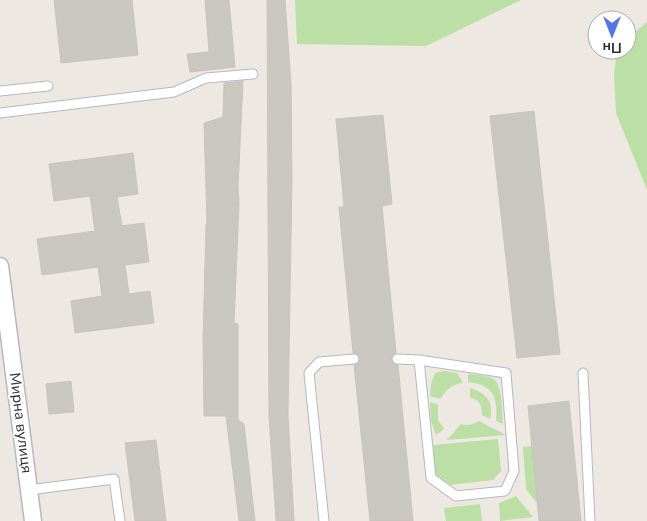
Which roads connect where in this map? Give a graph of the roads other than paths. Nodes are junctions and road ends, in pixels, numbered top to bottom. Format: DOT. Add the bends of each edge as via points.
graph roads {
  1 [pos="253,74"];
  2 [pos="48,86"];
  3 [pos="0,91"];
  4 [pos="0,113"];
  5 [pos="0,266"];
  6 [pos="397,359"];
  7 [pos="354,360"];
  8 [pos="419,360"];
  9 [pos="583,373"];
  10 [pos="29,490"];
  11 [pos="33,521"];
  12 [pos="120,521"];
  13 [pos="324,521"];
  14 [pos="590,521"];
  1 -- 4 [label="lane" via="206,78 174,92"];
  2 -- 3 [label="lane"];
  5 -- 10 [label="street, Мирна вулиця" via="10,366"];
  6 -- 8 [label="lane"];
  7 -- 13 [label="lane" via="318,362 309,373"];
  8 -- 8 [label="lane" via="506,374 514,471 505,491 456,496 430,478"];
  9 -- 14 [label="lane"];
  10 -- 11 [label="street, Мирна вулиця"];
  10 -- 12 [label="lane" via="114,479"];
}
